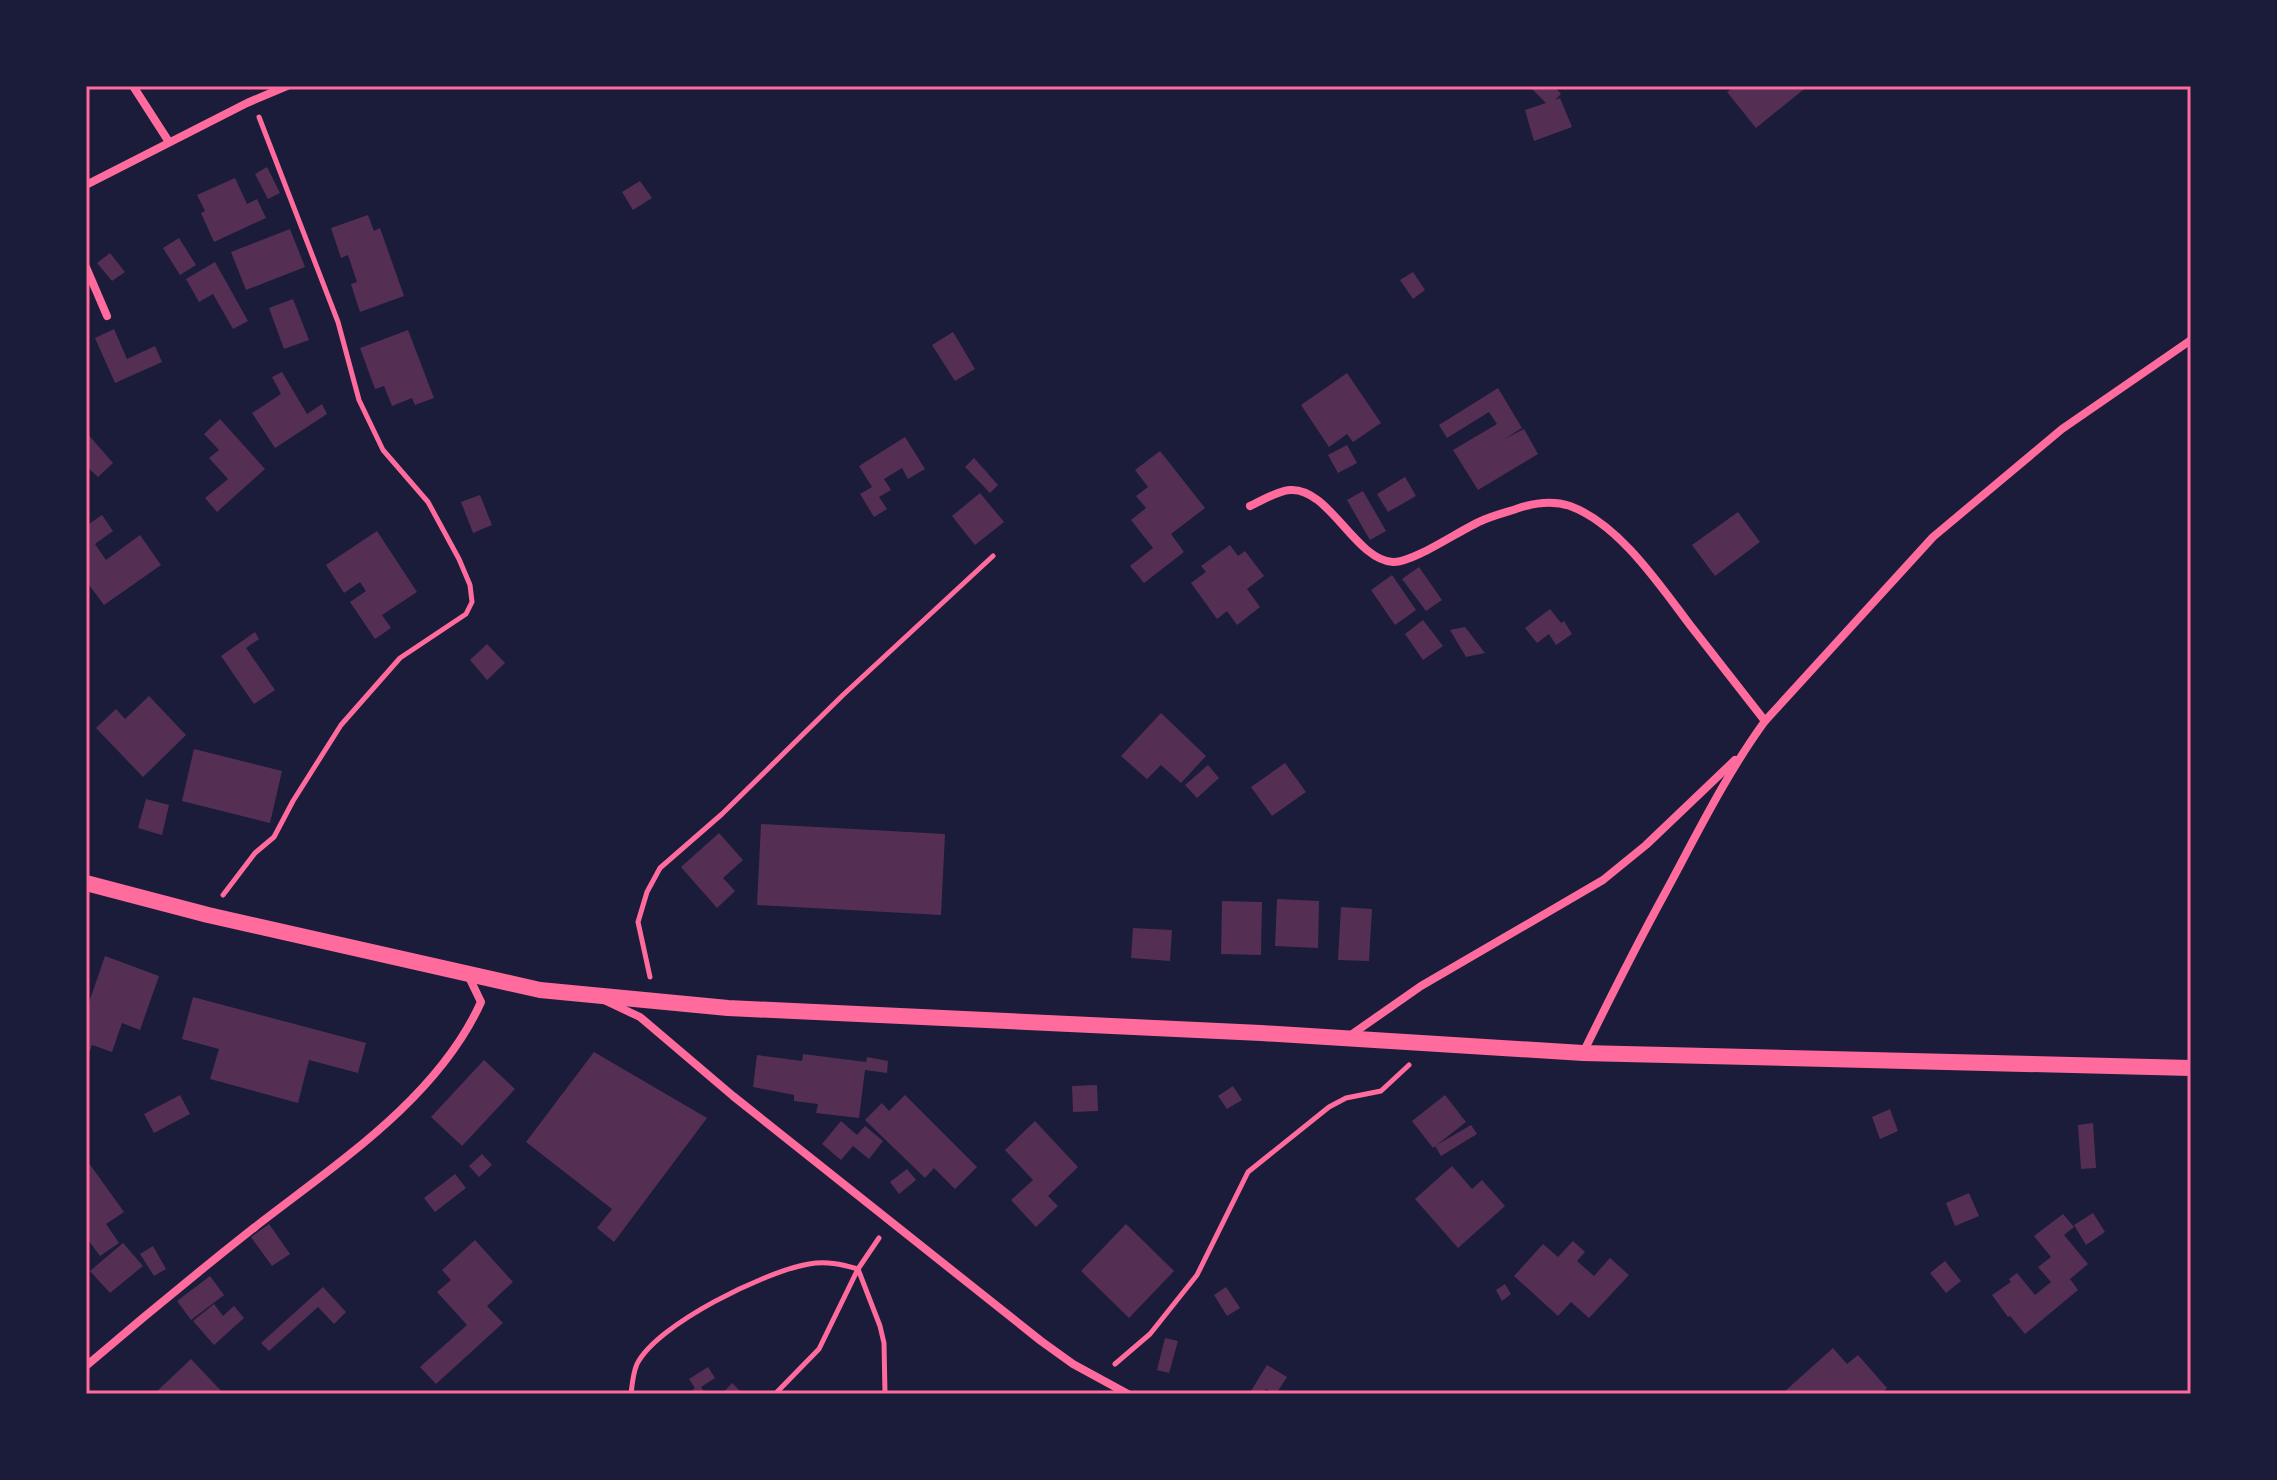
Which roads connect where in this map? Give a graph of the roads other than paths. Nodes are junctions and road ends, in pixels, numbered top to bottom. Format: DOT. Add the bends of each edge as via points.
graph roads {
  1 [pos="133,86"];
  2 [pos="287,86"];
  3 [pos="169,142"];
  4 [pos="86,185"];
  5 [pos="86,267"];
  6 [pos="107,316"];
  7 [pos="2191,340"];
  8 [pos="1250,506"];
  9 [pos="1765,721"];
  10 [pos="1742,753"];
  11 [pos="86,883"];
  12 [pos="467,974"];
  13 [pos="595,996"];
  14 [pos="1344,1040"];
  15 [pos="1583,1053"];
  16 [pos="2191,1068"];
  17 [pos="86,1366"];
  18 [pos="1114,1391"];
  19 [pos="1128,1394"];
  1 -- 3 [label="street"];
  2 -- 3 [label="street"];
  3 -- 4 [label="street"];
  5 -- 6 [label="street"];
  7 -- 9 [label="street" via="2062,429 1933,537"];
  8 -- 9 [label="street" via="1288,490 1301,491 1372,552 1392,562 1525,506 1569,506 1600,523 1644,567"];
  9 -- 10 [label="street"];
  10 -- 14 [label="street" via="1603,880 1421,986"];
  10 -- 15 [label="street" via="1629,956"];
  11 -- 12 [label="main road"];
  12 -- 13 [label="main road"];
  12 -- 17 [label="street" via="481,1002 474,1019 407,1105"];
  13 -- 14 [label="main road" via="728,1008"];
  13 -- 18 [label="street" via="640,1017 1041,1341"];
  14 -- 15 [label="main road"];
  15 -- 16 [label="main road"];
  18 -- 19 [label="street"];
}
